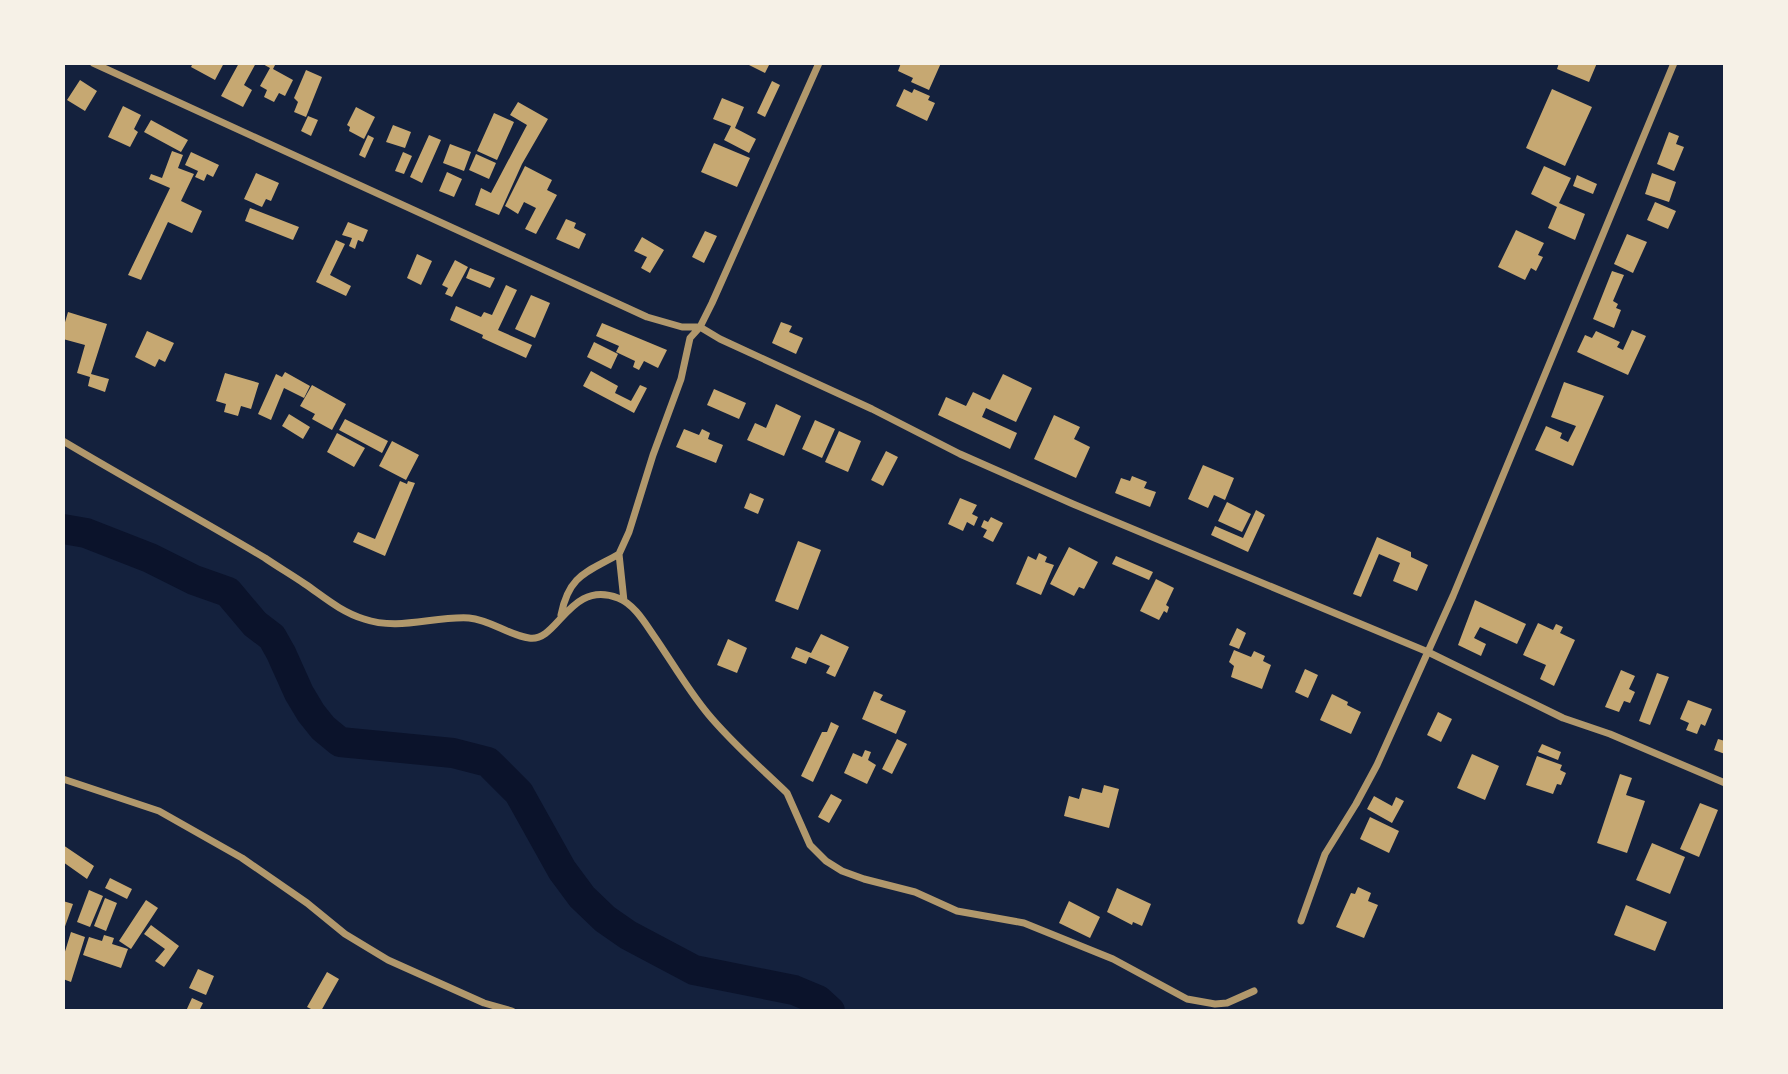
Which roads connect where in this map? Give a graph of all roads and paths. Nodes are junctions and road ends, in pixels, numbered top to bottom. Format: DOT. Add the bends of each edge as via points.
graph roads {
  1 [pos="93,63"];
  2 [pos="819,63"];
  3 [pos="1674,63"];
  4 [pos="700,327"];
  5 [pos="63,441"];
  6 [pos="619,554"];
  7 [pos="624,601"];
  8 [pos="560,616"];
  9 [pos="1428,652"];
  10 [pos="63,779"];
  11 [pos="1725,783"];
  12 [pos="1301,921"];
  13 [pos="1254,991"];
  14 [pos="483,1007"];
  15 [pos="512,1011"];
  1 -- 4 [label="street" via="647,317"];
  2 -- 4 [label="street"];
  3 -- 9 [label="street"];
  4 -- 6 [label="street" via="690,338 681,379"];
  4 -- 9 [label="street" via="960,454"];
  5 -- 8 [label="street" via="364,619 394,624 475,619 534,639 548,632"];
  6 -- 7 [label="street"];
  6 -- 8 [label="street" via="577,579"];
  7 -- 8 [label="street" via="592,596"];
  7 -- 13 [label="street" via="707,713 787,793 814,851 842,871 915,892 957,911 1024,923 1113,959 1187,999 1227,1003"];
  9 -- 11 [label="street" via="1563,718"];
  9 -- 12 [label="street" via="1377,765 1325,854"];
  10 -- 14 [label="street" via="159,811 198,831 273,878 380,956"];
  14 -- 15 [label="street"];
}
